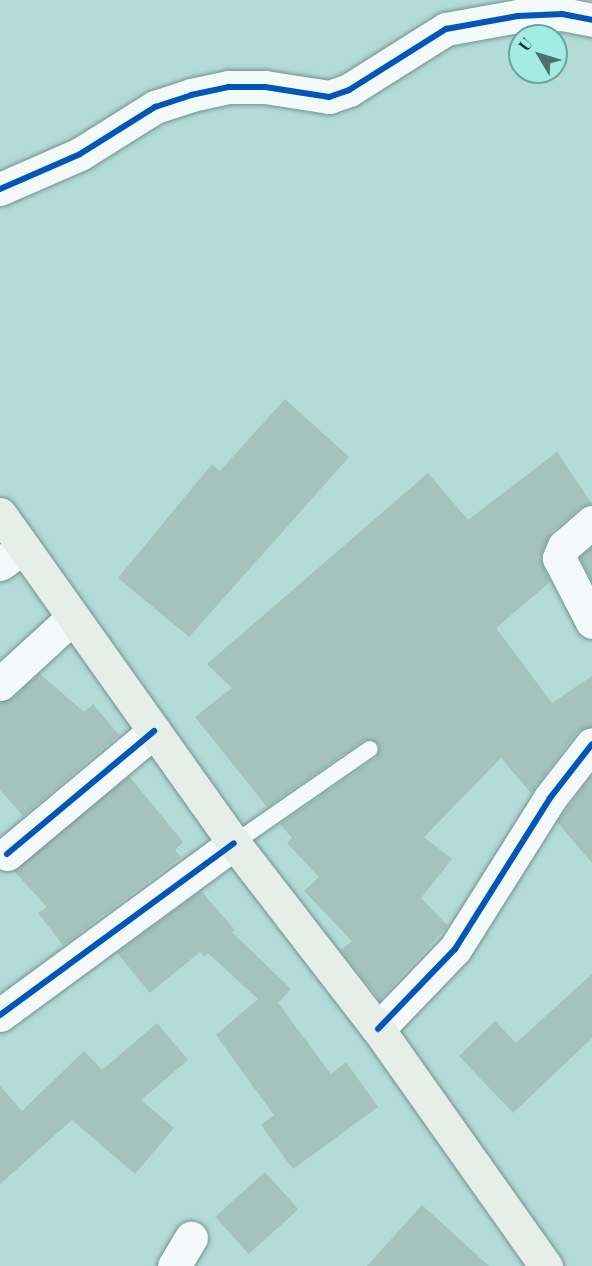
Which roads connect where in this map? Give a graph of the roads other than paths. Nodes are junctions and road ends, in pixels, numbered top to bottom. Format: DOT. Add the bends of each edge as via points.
graph roads {
  1 [pos="592,20"];
  2 [pos="0,189"];
  3 [pos="0,514"];
  4 [pos="592,522"];
  5 [pos="12,556"];
  6 [pos="73,617"];
  7 [pos="592,622"];
  8 [pos="0,684"];
  9 [pos="154,731"];
  10 [pos="592,744"];
  11 [pos="370,749"];
  12 [pos="234,843"];
  13 [pos="7,854"];
  14 [pos="0,1015"];
  15 [pos="378,1029"];
  16 [pos="191,1238"];
  17 [pos="543,1265"];
  18 [pos="174,1266"];
  1 -- 2 [label="street" via="562,14 518,16 446,29 349,90 328,97 265,87 228,87 191,95 155,107 80,154"];
  3 -- 5 [label="main road"];
  4 -- 7 [label="street" via="564,546 559,558"];
  5 -- 6 [label="main road"];
  6 -- 8 [label="street"];
  6 -- 9 [label="main road"];
  9 -- 12 [label="main road"];
  9 -- 13 [label="street"];
  10 -- 15 [label="street" via="550,798 455,949"];
  11 -- 12 [label="lane"];
  12 -- 14 [label="street"];
  12 -- 15 [label="main road"];
  15 -- 17 [label="main road"];
  16 -- 18 [label="street"];
}
